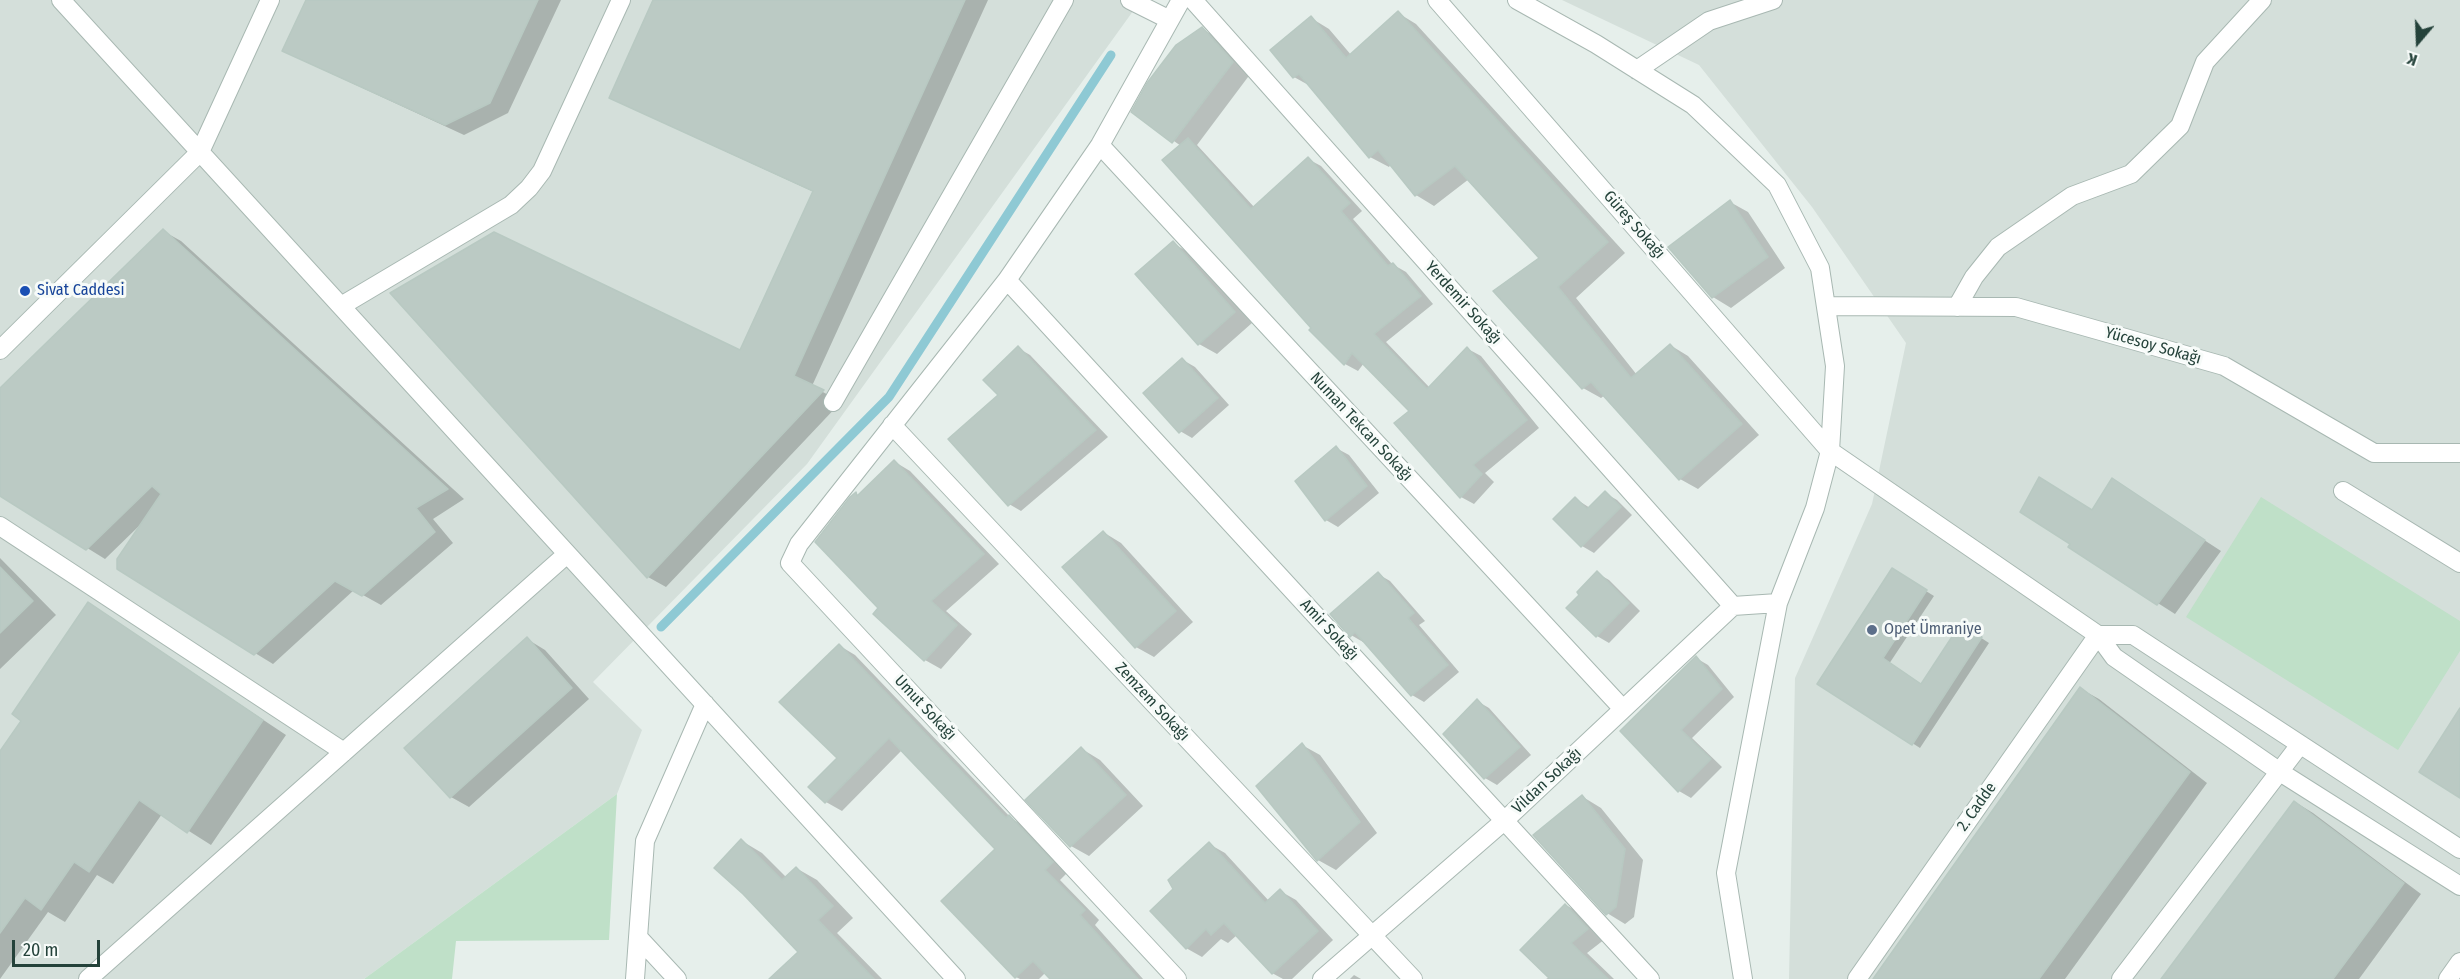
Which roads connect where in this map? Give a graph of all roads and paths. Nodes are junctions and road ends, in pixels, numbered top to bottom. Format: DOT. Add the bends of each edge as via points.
graph roads {
  1 [pos="61,0"];
  2 [pos="270,0"];
  3 [pos="621,0"];
  4 [pos="1064,0"];
  5 [pos="1130,0"];
  6 [pos="1181,0"];
  7 [pos="1193,0"];
  8 [pos="1437,0"];
  9 [pos="1519,0"];
  10 [pos="1773,0"];
  11 [pos="2262,0"];
  12 [pos="1170,20"];
  13 [pos="1637,70"];
  14 [pos="1100,145"];
  15 [pos="200,152"];
  16 [pos="1007,280"];
  17 [pos="341,306"];
  18 [pos="1826,306"];
  19 [pos="1957,307"];
  20 [pos="0,350"];
  21 [pos="832,402"];
  22 [pos="892,425"];
  23 [pos="1830,451"];
  24 [pos="2460,453"];
  25 [pos="2343,491"];
  26 [pos="0,526"];
  27 [pos="567,554"];
  28 [pos="2460,563"];
  29 [pos="1778,603"];
  30 [pos="1733,606"];
  31 [pos="2098,635"];
  32 [pos="705,704"];
  33 [pos="1623,710"];
  34 [pos="2299,746"];
  35 [pos="344,752"];
  36 [pos="2280,772"];
  37 [pos="1504,821"];
  38 [pos="2460,849"];
  39 [pos="2460,886"];
  40 [pos="1373,936"];
  41 [pos="638,937"];
  42 [pos="2460,962"];
  43 [pos="88,979"];
  44 [pos="635,979"];
  45 [pos="677,979"];
  46 [pos="956,979"];
  47 [pos="1177,979"];
  48 [pos="1322,979"];
  49 [pos="1413,979"];
  50 [pos="1650,979"];
  51 [pos="1743,979"];
  52 [pos="1857,979"];
  53 [pos="2121,979"];
  54 [pos="2448,979"];
  1 -- 15 [label="street"];
  2 -- 15 [label="street"];
  3 -- 17 [label="street" via="542,171 529,188 511,205"];
  4 -- 21 [label="street"];
  5 -- 12 [label="street"];
  6 -- 12 [label="street"];
  7 -- 30 [label="street, Yerdemir Sokağı"];
  8 -- 23 [label="street, Güreş Sokağı"];
  9 -- 13 [label="street"];
  10 -- 13 [label="street" via="1709,21"];
  11 -- 19 [label="street" via="2205,62 2180,126 2131,174 2072,196 1998,247"];
  12 -- 14 [label="street"];
  13 -- 18 [label="street" via="1693,105 1778,184 1820,268"];
  14 -- 16 [label="street"];
  14 -- 33 [label="street, Numan Tekcan Sokağı"];
  15 -- 17 [label="street"];
  15 -- 20 [label="street"];
  16 -- 22 [label="street"];
  16 -- 37 [label="street, Amir Sokağı"];
  17 -- 27 [label="street"];
  18 -- 19 [label="street, Yücesoy Sokağı"];
  18 -- 23 [label="street" via="1835,366"];
  19 -- 24 [label="street, Yücesoy Sokağı" via="2016,307 2224,366 2374,453"];
  22 -- 40 [label="street, Zemzem Sokağı"];
  22 -- 47 [label="street, Umut Sokağı" via="799,544 790,563"];
  23 -- 29 [label="street" via="1815,508"];
  23 -- 31 [label="street, Güreş Sokağı"];
  25 -- 28 [label="street"];
  26 -- 35 [label="street"];
  27 -- 32 [label="street"];
  27 -- 35 [label="street"];
  29 -- 30 [label="street"];
  29 -- 51 [label="street" via="1726,873"];
  30 -- 33 [label="street, Vildan Sokağı"];
  31 -- 34 [label="street" via="2133,635"];
  31 -- 36 [label="street, Güreş Sokağı" via="2114,657"];
  31 -- 52 [label="street, 2. Cadde"];
  32 -- 41 [label="street" via="645,841"];
  32 -- 46 [label="street"];
  33 -- 37 [label="street, Vildan Sokağı"];
  34 -- 36 [label="street"];
  34 -- 38 [label="street"];
  35 -- 43 [label="street"];
  36 -- 39 [label="street, Güreş Sokağı"];
  36 -- 53 [label="street"];
  37 -- 40 [label="street, Vildan Sokağı"];
  37 -- 50 [label="street, Amir Sokağı"];
  40 -- 48 [label="street, Vildan Sokağı"];
  40 -- 49 [label="street, Zemzem Sokağı"];
  41 -- 44 [label="street"];
  41 -- 45 [label="street"];
  42 -- 54 [label="street"];
}
